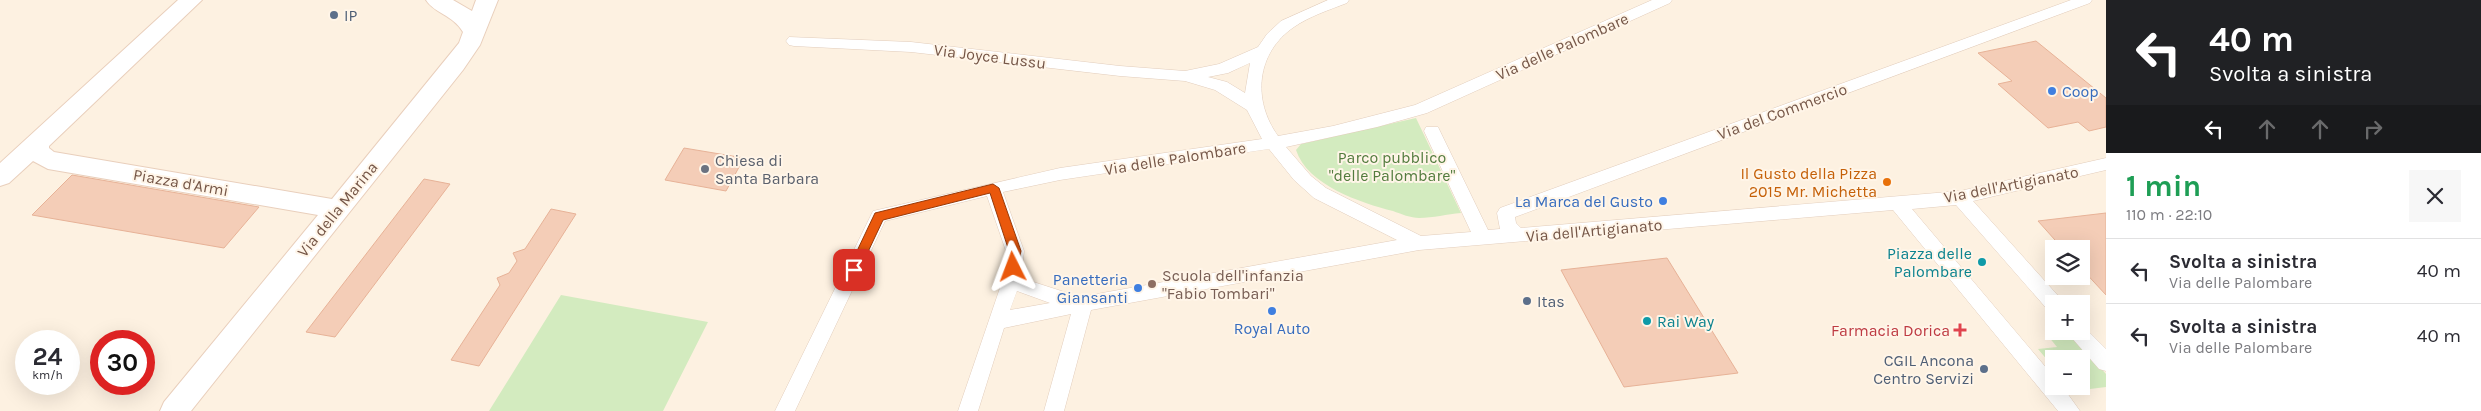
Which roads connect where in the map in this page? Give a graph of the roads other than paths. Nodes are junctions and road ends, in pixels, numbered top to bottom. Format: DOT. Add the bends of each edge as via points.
graph roads {
  1 [pos="437,0"];
  2 [pos="487,0"];
  3 [pos="1342,0"];
  4 [pos="1666,0"];
  5 [pos="2085,0"];
  6 [pos="189,1"];
  7 [pos="473,30"];
  8 [pos="794,41"];
  9 [pos="1262,51"];
  10 [pos="1222,69"];
  11 [pos="1185,76"];
  12 [pos="1253,81"];
  13 [pos="1221,86"];
  14 [pos="1254,107"];
  15 [pos="1432,131"];
  16 [pos="37,143"];
  17 [pos="1272,143"];
  18 [pos="2106,164"];
  19 [pos="0,177"];
  20 [pos="993,188"];
  21 [pos="1960,198"];
  22 [pos="1896,202"];
  23 [pos="337,209"];
  24 [pos="1518,236"];
  25 [pos="1484,239"];
  26 [pos="1419,243"];
  27 [pos="1011,282"];
  28 [pos="2046,295"];
  29 [pos="1083,306"];
  30 [pos="996,322"];
  31 [pos="2086,340"];
  32 [pos="2106,363"];
  33 [pos="174,411"];
  34 [pos="785,411"];
  35 [pos="968,411"];
  36 [pos="1054,411"];
  37 [pos="2070,411"];
  1 -- 7 [label="main road" via="464,16"];
  2 -- 7 [label="main road, Via della Marina"];
  3 -- 9 [label="street" via="1298,18 1280,30"];
  4 -- 17 [label="street, Via delle Palombare" via="1422,109 1386,120"];
  5 -- 24 [label="street, Via del Commercio" via="1506,213 1507,225"];
  6 -- 16 [label="main road"];
  7 -- 23 [label="main road, Via della Marina" via="469,45 454,65"];
  8 -- 11 [label="street, Via Joyce Lussu" via="911,47"];
  9 -- 10 [label="street, Via Joyce Lussu"];
  9 -- 12 [label="street"];
  10 -- 11 [label="street, Via Joyce Lussu"];
  10 -- 12 [label="street"];
  11 -- 13 [label="street, Via Joyce Lussu"];
  12 -- 13 [label="street, Via Joyce Lussu"];
  12 -- 14 [label="street"];
  13 -- 14 [label="street, Via Joyce Lussu"];
  14 -- 17 [label="street"];
  15 -- 25 [label="street"];
  16 -- 19 [label="main road"];
  16 -- 23 [label="main road, Piazza d'Armi" via="37,152 48,160"];
  17 -- 20 [label="street, Via delle Palombare" via="1060,174"];
  17 -- 26 [label="street" via="1319,193"];
  18 -- 21 [label="street, Via dell'Artigianato"];
  20 -- 27 [label="street" via="1015,251"];
  20 -- 34 [label="street, Via delle Palombare" via="879,216"];
  21 -- 22 [label="street, Via dell'Artigianato"];
  21 -- 28 [label="street"];
  22 -- 24 [label="street, Via dell'Artigianato"];
  22 -- 37 [label="street"];
  23 -- 33 [label="main road, Via della Marina"];
  24 -- 25 [label="street, Via dell'Artigianato"];
  25 -- 26 [label="street, Via dell'Artigianato"];
  26 -- 29 [label="street, Via dell'Artigianato"];
  27 -- 29 [label="street"];
  27 -- 30 [label="street"];
  29 -- 30 [label="street, Via dell'Artigianato"];
  29 -- 36 [label="street"];
  30 -- 35 [label="street"];
  31 -- 32 [label="street"];
}
